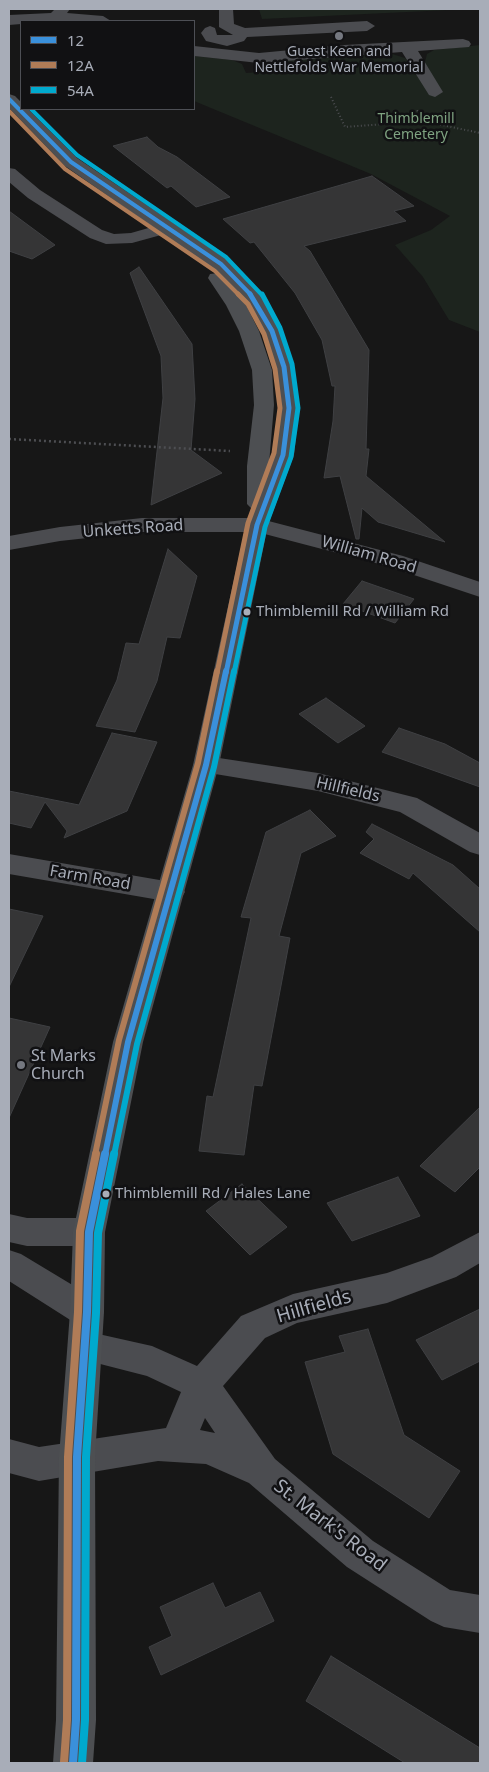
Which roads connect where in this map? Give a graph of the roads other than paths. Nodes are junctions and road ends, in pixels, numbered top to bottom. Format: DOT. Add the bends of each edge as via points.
graph roads {
  1 [pos="226,9"];
  2 [pos="59,13"];
  3 [pos="9,20"];
  4 [pos="98,20"];
  5 [pos="367,26"];
  6 [pos="227,27"];
  7 [pos="195,30"];
  8 [pos="210,31"];
  9 [pos="242,33"];
  10 [pos="463,44"];
  11 [pos="408,48"];
  12 [pos="195,51"];
  13 [pos="435,92"];
  14 [pos="9,99"];
  15 [pos="9,173"];
  16 [pos="166,228"];
  17 [pos="257,525"];
  18 [pos="9,543"];
  19 [pos="480,590"];
  20 [pos="206,765"];
  21 [pos="480,845"];
  22 [pos="9,864"];
  23 [pos="171,892"];
  24 [pos="9,1228"];
  25 [pos="89,1232"];
  26 [pos="480,1246"];
  27 [pos="9,1264"];
  28 [pos="87,1312"];
  29 [pos="85,1346"];
  30 [pos="202,1386"];
  31 [pos="176,1445"];
  32 [pos="9,1456"];
  33 [pos="77,1457"];
  34 [pos="262,1471"];
  35 [pos="480,1614"];
  36 [pos="73,1763"];
  1 -- 6 [label="street"];
  2 -- 3 [label="street"];
  2 -- 4 [label="street"];
  5 -- 9 [label="street"];
  6 -- 8 [label="street"];
  6 -- 9 [label="street"];
  7 -- 8 [label="street"];
  8 -- 9 [label="street" via="211,38 224,41 239,38"];
  10 -- 11 [label="street"];
  11 -- 12 [label="street" via="259,58"];
  11 -- 13 [label="street"];
  14 -- 16 [label="main road" via="71,162"];
  15 -- 16 [label="street" via="34,194 96,234 112,240"];
  16 -- 17 [label="main road" via="221,264 255,299 272,331 284,367 289,408 283,455"];
  17 -- 18 [label="street, Unketts Road" via="142,525"];
  17 -- 19 [label="street, William Road" via="396,561"];
  17 -- 20 [label="main road"];
  20 -- 21 [label="street, Hillfields" via="318,782 408,805"];
  20 -- 23 [label="main road"];
  22 -- 23 [label="street, Farm Road"];
  23 -- 25 [label="main road" via="128,1042"];
  24 -- 25 [label="street" via="27,1232"];
  25 -- 28 [label="main road"];
  26 -- 30 [label="street, Hillfields" via="444,1267 387,1288 293,1309 252,1327"];
  27 -- 28 [label="street"];
  28 -- 29 [label="main road"];
  29 -- 30 [label="street, St. Mark's Road" via="152,1362"];
  29 -- 33 [label="main road"];
  30 -- 31 [label="street, Hillfields"];
  30 -- 34 [label="street, St. Mark's Road"];
  31 -- 33 [label="street, St. Mark's Road" via="158,1444"];
  31 -- 34 [label="street, St. Mark's Road" via="208,1448"];
  32 -- 33 [label="street, St. Mark's Road" via="39,1464"];
  33 -- 36 [label="main road"];
  34 -- 35 [label="street, St. Mark's Road" via="375,1564 444,1608"];
}
